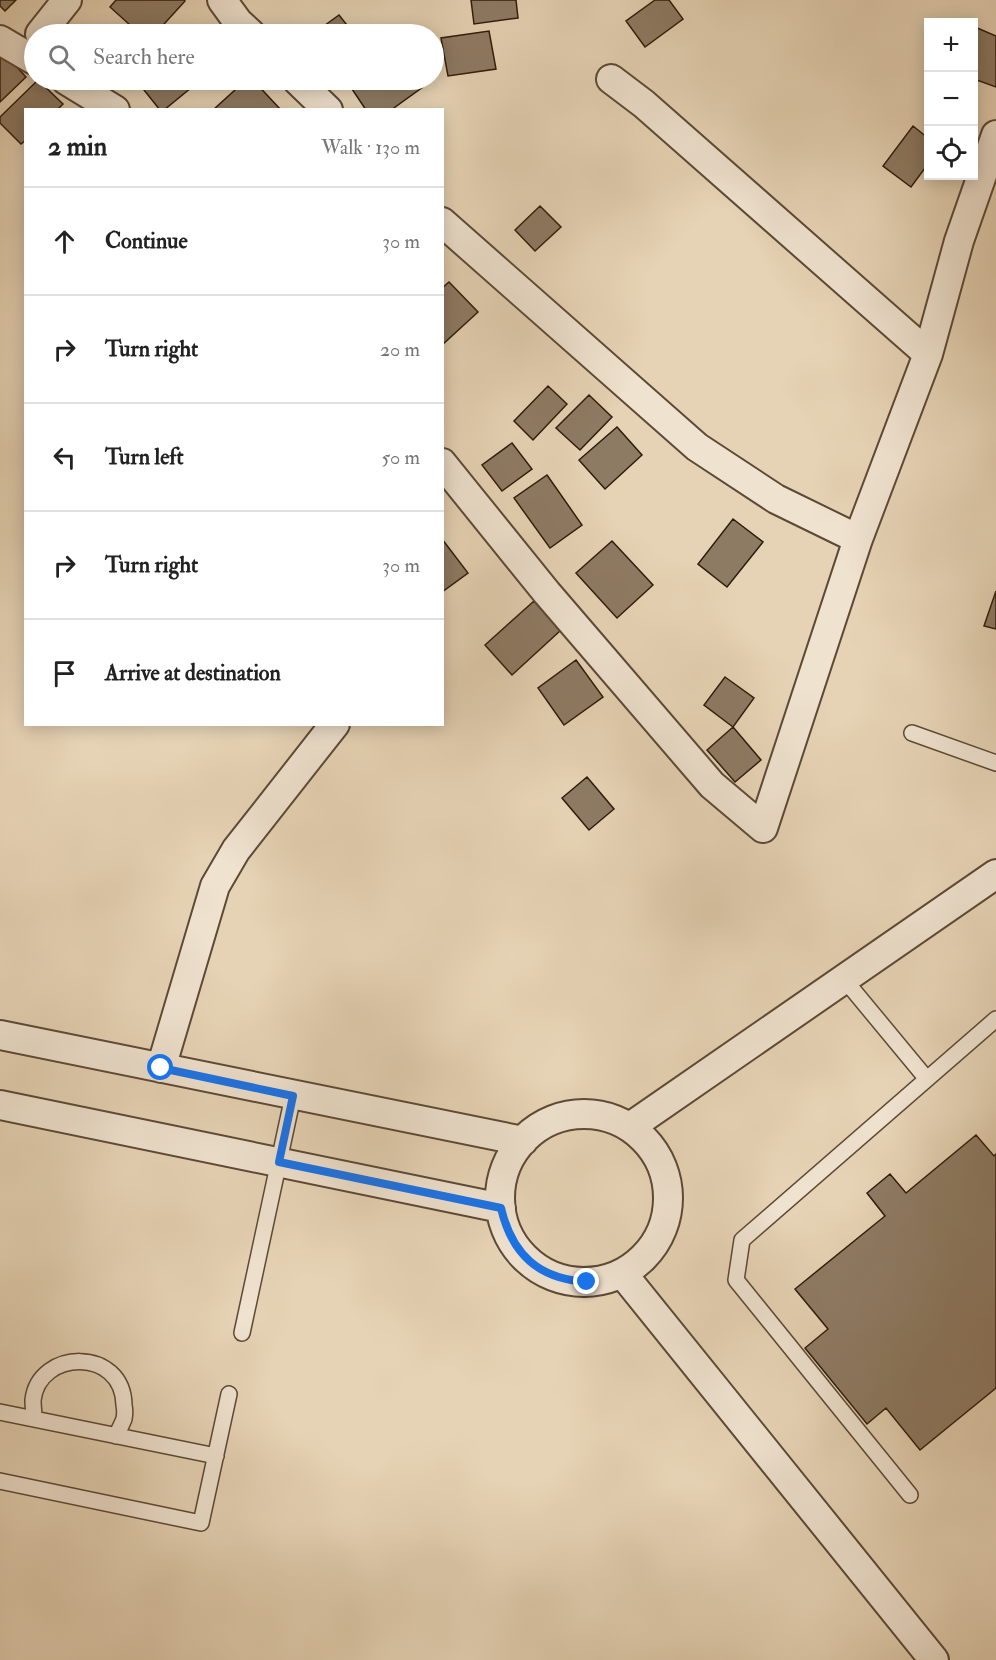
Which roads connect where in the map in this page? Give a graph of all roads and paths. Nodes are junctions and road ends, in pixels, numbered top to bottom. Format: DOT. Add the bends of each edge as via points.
graph roads {
  1 [pos="67,0"];
  2 [pos="222,0"];
  3 [pos="50,24"];
  4 [pos="240,24"];
  5 [pos="0,40"];
  6 [pos="24,46"];
  7 [pos="611,79"];
  8 [pos="82,90"];
  9 [pos="307,90"];
  10 [pos="112,108"];
  11 [pos="326,108"];
  12 [pos="996,135"];
  13 [pos="444,224"];
  14 [pos="928,354"];
  15 [pos="444,465"];
  16 [pos="858,539"];
  17 [pos="333,726"];
  18 [pos="912,733"];
  19 [pos="996,763"];
  20 [pos="996,874"];
  21 [pos="843,979"];
  22 [pos="996,1019"];
  23 [pos="0,1035"];
  24 [pos="161,1068"];
  25 [pos="926,1078"];
  26 [pos="293,1096"];
  27 [pos="0,1105"];
  28 [pos="630,1127"];
  29 [pos="523,1141"];
  30 [pos="279,1162"];
  31 [pos="501,1208"];
  32 [pos="622,1273"];
  33 [pos="242,1333"];
  34 [pos="229,1394"];
  35 [pos="0,1412"];
  36 [pos="34,1419"];
  37 [pos="116,1436"];
  38 [pos="216,1456"];
  39 [pos="0,1481"];
  40 [pos="910,1496"];
  41 [pos="934,1660"];
  1 -- 3 [label="street"];
  2 -- 4 [label="street"];
  5 -- 6 [label="street"];
  7 -- 14 [label="street"];
  8 -- 10 [label="street"];
  9 -- 11 [label="street"];
  12 -- 14 [label="street" via="959,241"];
  13 -- 16 [label="street" via="697,447 776,499"];
  14 -- 16 [label="street"];
  15 -- 16 [label="street" via="547,593 712,785 763,828"];
  17 -- 24 [label="street" via="236,850 215,886"];
  18 -- 19 [label="lane"];
  20 -- 21 [label="street"];
  21 -- 25 [label="lane"];
  21 -- 28 [label="street"];
  22 -- 25 [label="lane"];
  23 -- 24 [label="street"];
  24 -- 26 [label="street"];
  25 -- 40 [label="lane" via="741,1240 736,1280"];
  26 -- 29 [label="street"];
  26 -- 30 [label="lane"];
  27 -- 30 [label="street"];
  28 -- 29 [label="street" via="599,1115 566,1116"];
  28 -- 32 [label="street" via="657,1155 669,1192 662,1231 639,1262"];
  29 -- 31 [label="street" via="505,1172"];
  30 -- 31 [label="street"];
  30 -- 33 [label="lane"];
  31 -- 32 [label="street" via="512,1242 530,1262 553,1276 587,1282"];
  32 -- 41 [label="street"];
  34 -- 38 [label="lane"];
  35 -- 36 [label="lane"];
  36 -- 37 [label="lane"];
  36 -- 37 [label="lane" via="33,1399 52,1370 67,1363 92,1362 113,1375 124,1395 125,1417"];
  37 -- 38 [label="lane"];
  38 -- 39 [label="lane" via="201,1523"];
}
